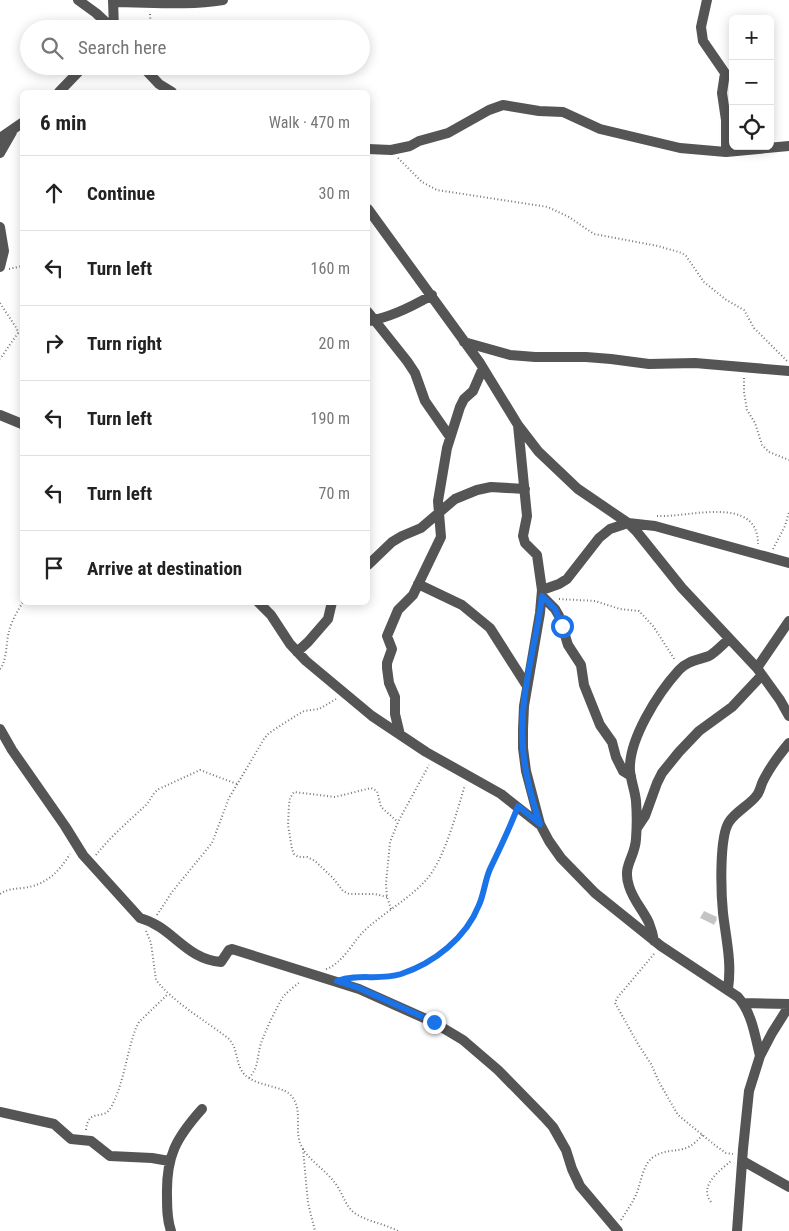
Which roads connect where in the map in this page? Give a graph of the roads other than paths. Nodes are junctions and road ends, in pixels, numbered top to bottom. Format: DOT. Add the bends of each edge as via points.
graph roads {
  1 [pos="78,0"];
  2 [pos="223,0"];
  3 [pos="707,0"];
  4 [pos="113,1"];
  5 [pos="99,20"];
  6 [pos="113,20"];
  7 [pos="75,75"];
  8 [pos="150,75"];
  9 [pos="61,90"];
  10 [pos="169,90"];
  11 [pos="20,125"];
  12 [pos="13,130"];
  13 [pos="0,138"];
  14 [pos="789,146"];
  15 [pos="370,148"];
  16 [pos="726,152"];
  17 [pos="0,153"];
  18 [pos="370,212"];
  19 [pos="0,227"];
  20 [pos="3,269"];
  21 [pos="432,296"];
  22 [pos="370,318"];
  23 [pos="464,342"];
  24 [pos="483,368"];
  25 [pos="789,371"];
  26 [pos="0,415"];
  27 [pos="20,423"];
  28 [pos="518,425"];
  29 [pos="450,437"];
  30 [pos="525,489"];
  31 [pos="438,514"];
  32 [pos="628,524"];
  33 [pos="370,563"];
  34 [pos="789,563"];
  35 [pos="418,584"];
  36 [pos="543,595"];
  37 [pos="261,605"];
  38 [pos="331,605"];
  39 [pos="789,621"];
  40 [pos="730,639"];
  41 [pos="297,652"];
  42 [pos="759,671"];
  43 [pos="527,686"];
  44 [pos="789,716"];
  45 [pos="0,729"];
  46 [pos="400,735"];
  47 [pos="789,743"];
  48 [pos="631,776"];
  49 [pos="540,824"];
  50 [pos="637,828"];
  51 [pos="658,944"];
  52 [pos="728,989"];
  53 [pos="744,1003"];
  54 [pos="789,1005"];
  55 [pos="760,1056"];
  56 [pos="202,1109"];
  57 [pos="0,1112"];
  58 [pos="169,1161"];
  59 [pos="743,1162"];
  60 [pos="789,1188"];
  61 [pos="171,1231"];
  62 [pos="618,1231"];
  63 [pos="736,1231"];
  1 -- 5 [label="street"];
  2 -- 4 [label="street"];
  3 -- 16 [label="street" via="701,27 703,41 726,72 722,93"];
  4 -- 6 [label="street"];
  7 -- 9 [label="street"];
  8 -- 10 [label="street"];
  11 -- 12 [label="street"];
  12 -- 13 [label="street"];
  12 -- 17 [label="street"];
  14 -- 16 [label="street"];
  15 -- 16 [label="street" via="391,150 410,146 448,133 503,105 562,112 600,129 680,148"];
  18 -- 21 [label="street"];
  19 -- 20 [label="street"];
  21 -- 22 [label="street"];
  21 -- 23 [label="street"];
  22 -- 29 [label="street" via="407,361 425,401"];
  23 -- 24 [label="street"];
  23 -- 25 [label="street" via="510,355 586,357 649,364 695,363"];
  24 -- 28 [label="street"];
  24 -- 29 [label="street" via="474,391 460,407"];
  26 -- 27 [label="street"];
  28 -- 30 [label="street"];
  28 -- 32 [label="street" via="538,451 578,489"];
  29 -- 31 [label="street" via="441,478"];
  30 -- 31 [label="street" via="491,487 476,490 455,499"];
  30 -- 36 [label="street" via="527,516 523,536 525,543 537,555"];
  31 -- 33 [label="street" via="421,528 392,542"];
  31 -- 35 [label="street" via="442,537"];
  32 -- 34 [label="street" via="655,526"];
  32 -- 36 [label="street" via="610,529 599,538 567,579"];
  32 -- 40 [label="street"];
  35 -- 43 [label="street" via="462,605 490,628"];
  35 -- 46 [label="street" via="410,599 398,610 387,636 392,649 387,668"];
  36 -- 43 [label="street"];
  36 -- 48 [label="street" via="555,609 570,650 579,660 584,685 600,726 612,742 624,771"];
  37 -- 41 [label="street"];
  38 -- 41 [label="street" via="328,619"];
  39 -- 42 [label="street"];
  40 -- 42 [label="street"];
  40 -- 48 [label="street" via="709,656 692,660 680,669 656,703 635,743 630,761"];
  41 -- 46 [label="street" via="345,694"];
  42 -- 44 [label="street"];
  42 -- 50 [label="street" via="732,706 699,731 679,752 656,783 645,816"];
  43 -- 49 [label="street" via="523,748"];
  45 -- 62 [label="street" via="90,863 140,918 173,935 200,957 221,962 232,949 337,981 434,1022 463,1040 530,1101 553,1127 580,1186"];
  46 -- 49 [label="street" via="501,794"];
  47 -- 52 [label="street" via="758,794 730,820 725,830 722,895 730,960"];
  48 -- 50 [label="street"];
  49 -- 51 [label="street" via="575,874"];
  50 -- 51 [label="street" via="636,846 626,871 629,886"];
  51 -- 52 [label="street"];
  52 -- 53 [label="street"];
  53 -- 54 [label="street"];
  53 -- 55 [label="street"];
  54 -- 55 [label="street"];
  55 -- 59 [label="street" via="749,1091"];
  56 -- 58 [label="street" via="189,1124"];
  57 -- 58 [label="street" via="54,1124 71,1139 91,1141 110,1156"];
  58 -- 61 [label="street" via="167,1204"];
  59 -- 60 [label="street"];
  59 -- 63 [label="street"];
}
